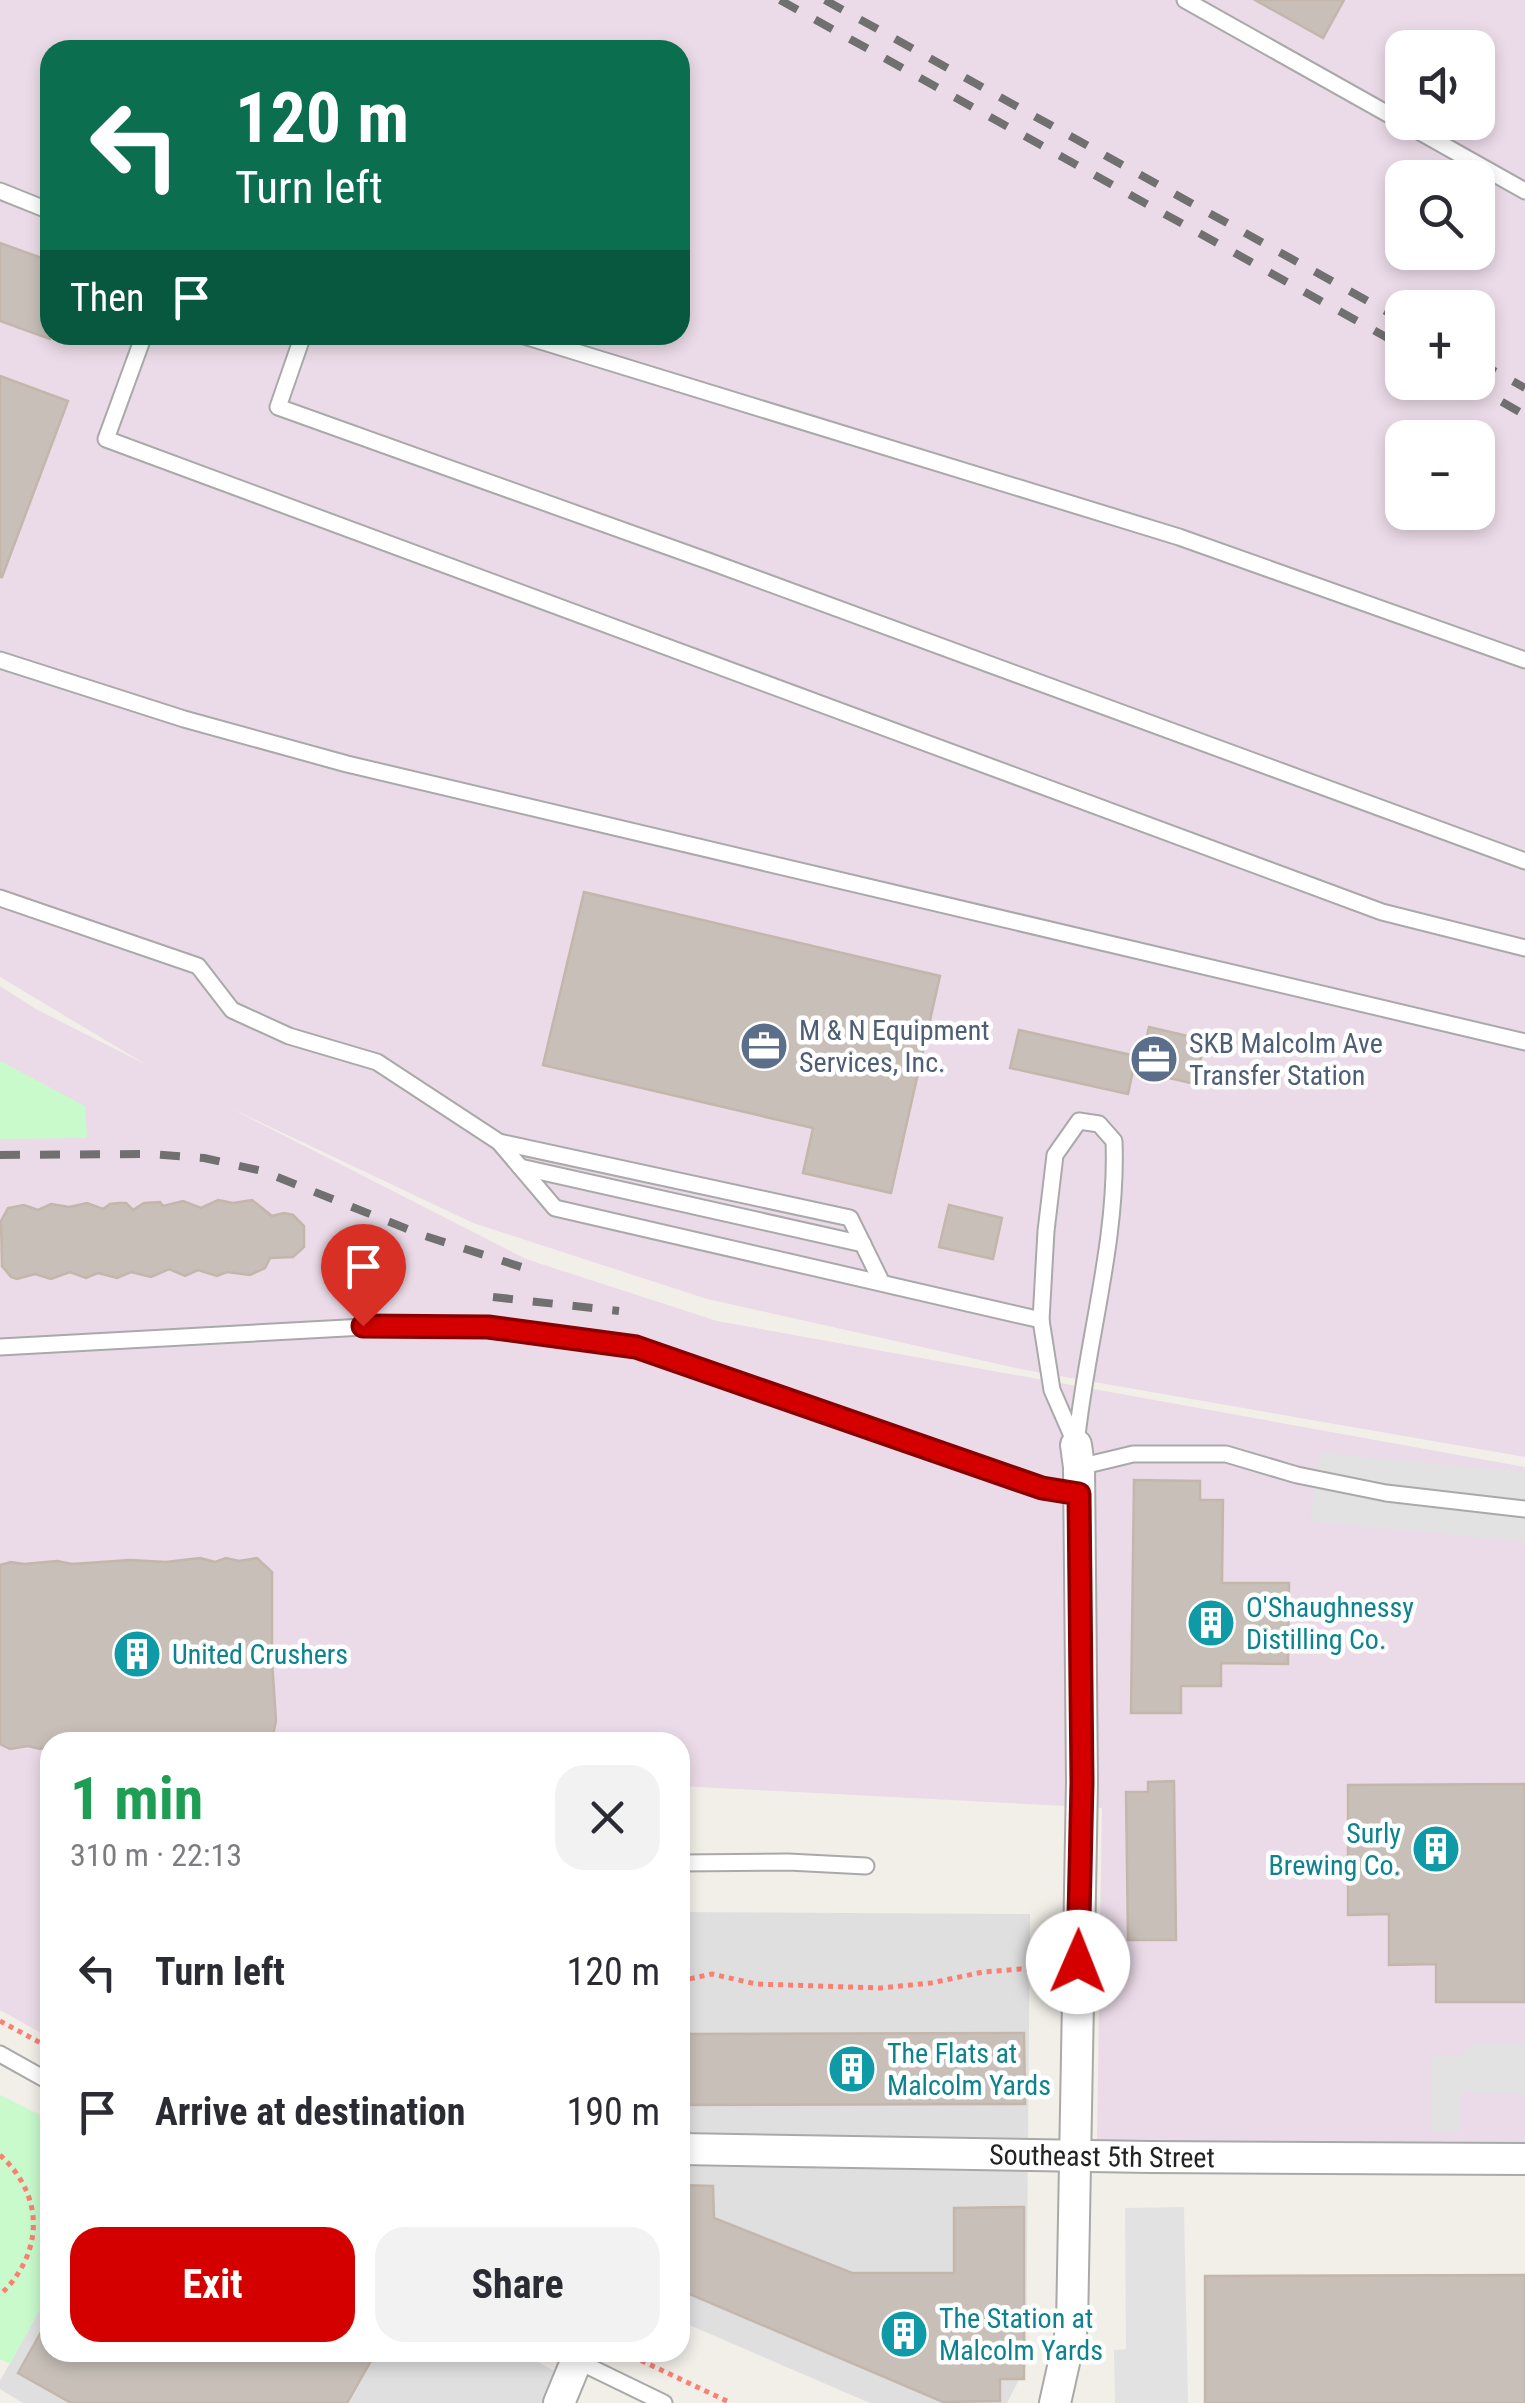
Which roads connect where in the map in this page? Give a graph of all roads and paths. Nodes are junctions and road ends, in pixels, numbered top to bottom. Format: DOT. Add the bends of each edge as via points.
graph roads {
  1 [pos="1185,0"];
  2 [pos="0,190"];
  3 [pos="1525,192"];
  4 [pos="40,206"];
  5 [pos="140,345"];
  6 [pos="300,345"];
  7 [pos="554,345"];
  8 [pos="0,660"];
  9 [pos="1525,660"];
  10 [pos="1525,861"];
  11 [pos="0,898"];
  12 [pos="1525,948"];
  13 [pos="1525,1042"];
  14 [pos="499,1142"];
  15 [pos="520,1168"];
  16 [pos="863,1244"];
  17 [pos="881,1281"];
  18 [pos="1040,1320"];
  19 [pos="0,1347"];
  20 [pos="1078,1468"];
  21 [pos="1525,1509"];
  22 [pos="690,1862"];
  23 [pos="866,1866"];
  24 [pos="1042,1971"];
  25 [pos="690,1978"];
  26 [pos="0,2021"];
  27 [pos="40,2043"];
  28 [pos="0,2054"];
  29 [pos="40,2076"];
  30 [pos="690,2149"];
  31 [pos="0,2154"];
  32 [pos="1076,2154"];
  33 [pos="1525,2158"];
  34 [pos="0,2295"];
  35 [pos="570,2362"];
  36 [pos="584,2362"];
  37 [pos="644,2362"];
  38 [pos="559,2403"];
  39 [pos="664,2403"];
  40 [pos="731,2403"];
  41 [pos="1055,2403"];
  1 -- 3 [label="lane"];
  2 -- 4 [label="lane"];
  5 -- 12 [label="lane" via="106,439 1382,912"];
  6 -- 10 [label="lane" via="278,407"];
  7 -- 9 [label="lane" via="1179,537"];
  8 -- 13 [label="lane" via="347,764"];
  11 -- 14 [label="lane" via="198,966 232,1010 289,1036 378,1062"];
  14 -- 15 [label="lane"];
  14 -- 16 [label="lane" via="850,1218"];
  15 -- 16 [label="lane"];
  15 -- 17 [label="lane" via="556,1208"];
  16 -- 17 [label="lane"];
  17 -- 18 [label="lane"];
  18 -- 20 [label="lane" via="1052,1390"];
  18 -- 20 [label="lane" via="1055,1155 1079,1121 1098,1124 1114,1141 1116,1190 1081,1395"];
  19 -- 20 [label="lane" via="401,1325 488,1327 636,1347 1042,1488"];
  20 -- 21 [label="lane" via="1133,1454 1226,1454 1386,1494"];
  20 -- 32 [label="street"];
  22 -- 23 [label="lane"];
  24 -- 25 [label="path" via="1021,1968 880,1988 756,1984 712,1974"];
  26 -- 27 [label="path"];
  28 -- 29 [label="lane"];
  30 -- 32 [label="street, Southeast 5th Street"];
  31 -- 34 [label="path" via="28,2194 35,2230 22,2270"];
  32 -- 33 [label="street, Southeast 5th Street"];
  32 -- 41 [label="street" via="1072,2326"];
  35 -- 38 [label="street"];
  36 -- 39 [label="lane"];
  37 -- 40 [label="path"];
}
